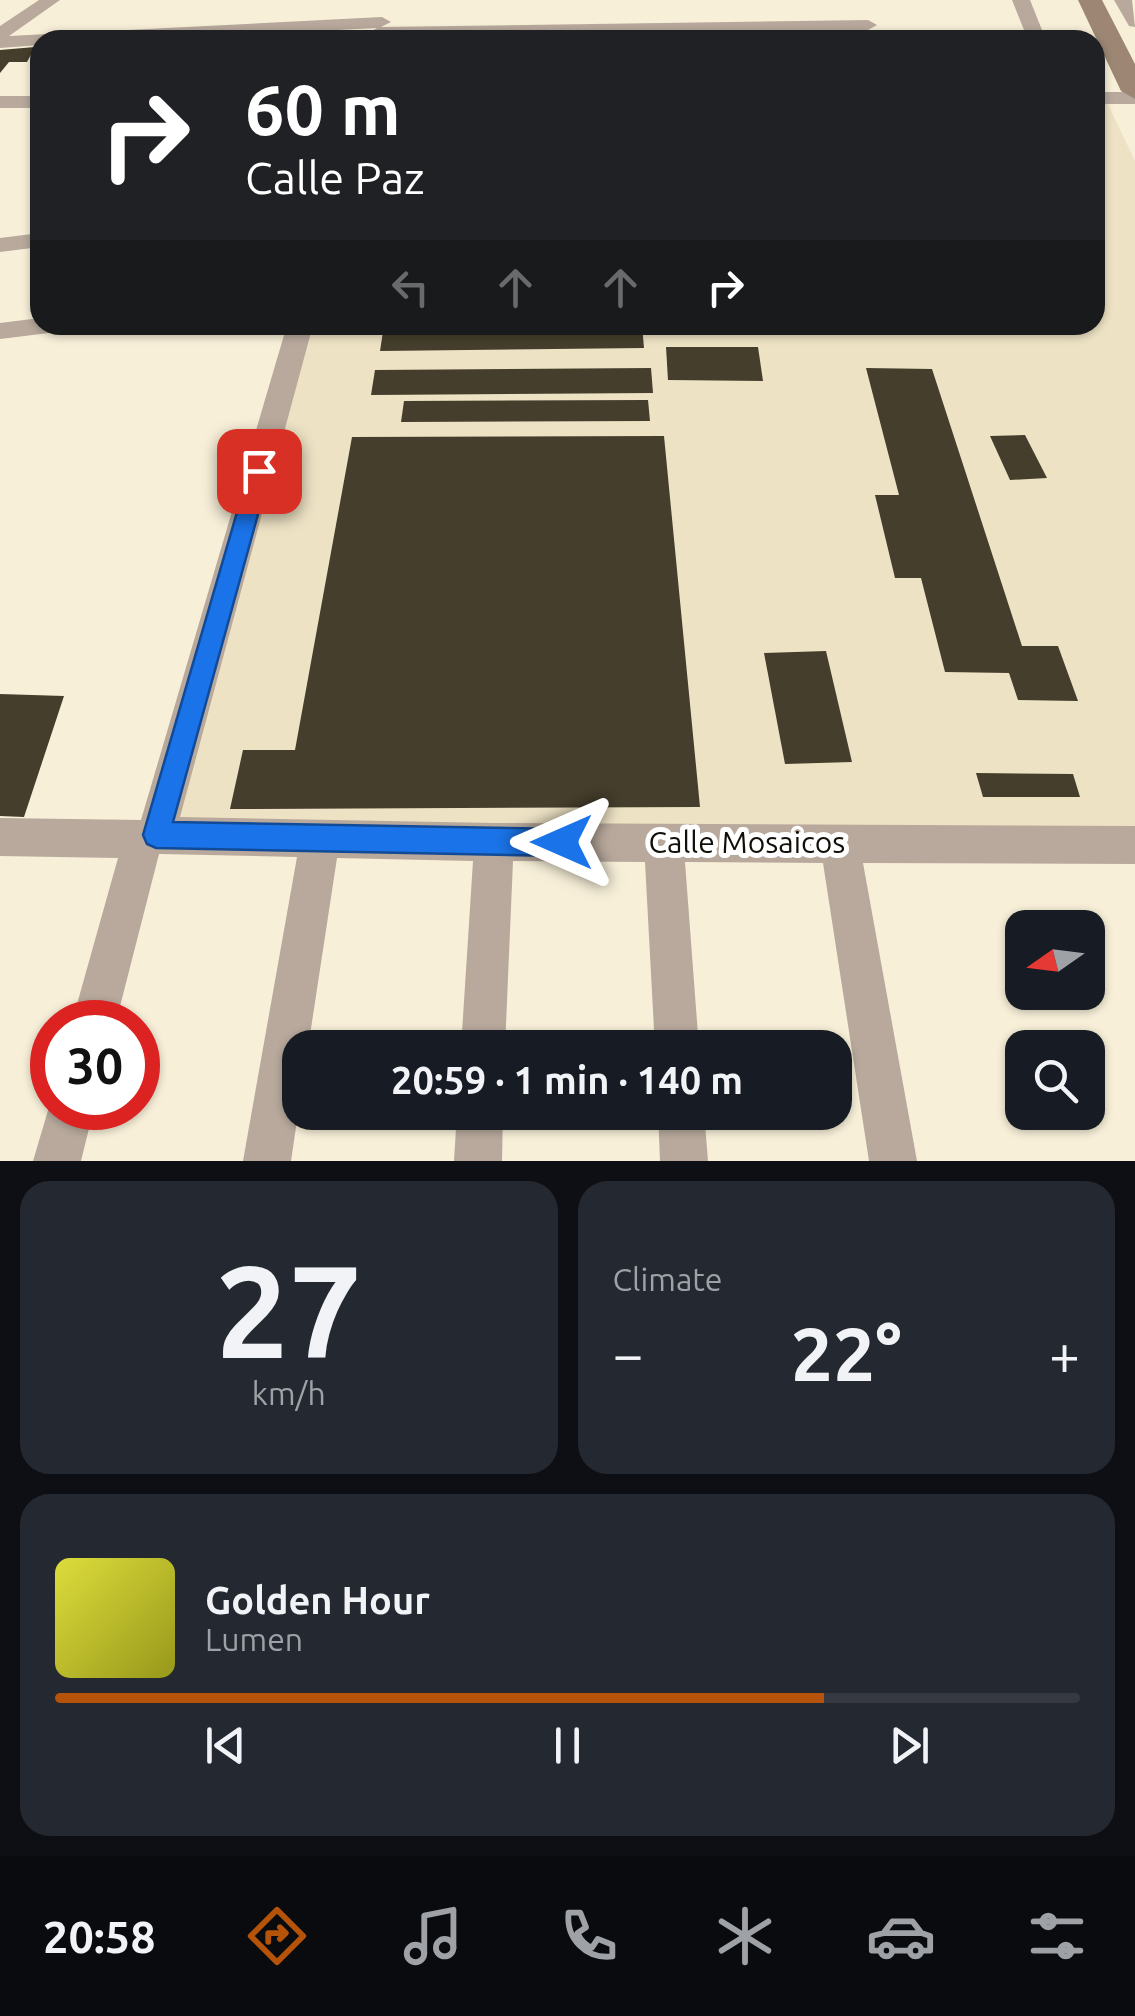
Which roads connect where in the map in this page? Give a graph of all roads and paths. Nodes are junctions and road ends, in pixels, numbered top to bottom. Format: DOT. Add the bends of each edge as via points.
graph roads {
  1 [pos="51,0"];
  2 [pos="386,0"];
  3 [pos="860,0"];
  4 [pos="1021,0"];
  5 [pos="1090,0"];
  6 [pos="1123,0"];
  7 [pos="1135,22"];
  8 [pos="379,30"];
  9 [pos="869,30"];
  10 [pos="1033,30"];
  11 [pos="1104,30"];
  12 [pos="1105,31"];
  13 [pos="0,34"];
  14 [pos="30,41"];
  15 [pos="0,42"];
  16 [pos="1135,94"];
  17 [pos="1105,97"];
  18 [pos="0,102"];
  19 [pos="30,102"];
  20 [pos="30,241"];
  21 [pos="0,245"];
  22 [pos="30,328"];
  23 [pos="0,332"];
  24 [pos="297,335"];
  25 [pos="0,837"];
  26 [pos="150,837"];
  27 [pos="320,840"];
  28 [pos="494,842"];
  29 [pos="664,842"];
  30 [pos="840,843"];
  31 [pos="1135,845"];
  32 [pos="101,1000"];
  33 [pos="485,1030"];
  34 [pos="676,1030"];
  35 [pos="65,1130"];
  36 [pos="479,1130"];
  37 [pos="682,1130"];
  38 [pos="57,1161"];
  39 [pos="267,1161"];
  40 [pos="478,1161"];
  41 [pos="684,1161"];
  42 [pos="892,1161"];
  1 -- 13 [label="street"];
  2 -- 8 [label="street"];
  3 -- 9 [label="street"];
  4 -- 10 [label="street"];
  5 -- 11 [label="main road"];
  6 -- 7 [label="street"];
  12 -- 16 [label="main road"];
  14 -- 15 [label="street"];
  16 -- 17 [label="street"];
  18 -- 19 [label="street"];
  20 -- 21 [label="street"];
  22 -- 23 [label="street"];
  24 -- 26 [label="street"];
  25 -- 26 [label="street, Calle Mosaicos"];
  26 -- 27 [label="street, Calle Mosaicos"];
  26 -- 32 [label="street"];
  27 -- 28 [label="street, Calle Mosaicos"];
  27 -- 39 [label="street"];
  28 -- 29 [label="street, Calle Mosaicos"];
  28 -- 33 [label="street"];
  29 -- 30 [label="street, Calle Mosaicos"];
  29 -- 34 [label="street"];
  30 -- 31 [label="street, Calle Mosaicos"];
  30 -- 42 [label="street"];
  35 -- 38 [label="street"];
  36 -- 40 [label="street"];
  37 -- 41 [label="street"];
}
